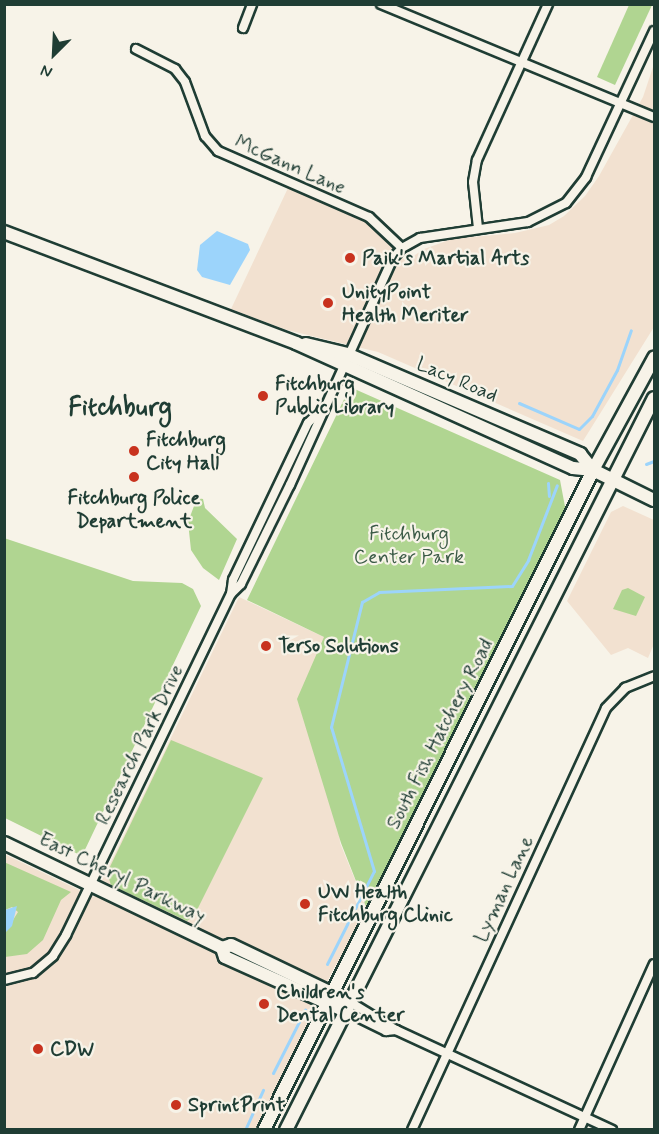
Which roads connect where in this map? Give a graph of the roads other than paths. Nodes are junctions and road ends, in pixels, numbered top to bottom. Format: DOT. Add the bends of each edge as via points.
graph roads {
  1 [pos="252,4"];
  2 [pos="381,4"];
  3 [pos="548,4"];
  4 [pos="243,28"];
  5 [pos="654,31"];
  6 [pos="136,49"];
  7 [pos="522,62"];
  8 [pos="621,103"];
  9 [pos="654,117"];
  10 [pos="478,228"];
  11 [pos="4,232"];
  12 [pos="402,248"];
  13 [pos="296,343"];
  14 [pos="347,354"];
  15 [pos="654,358"];
  16 [pos="341,366"];
  17 [pos="654,398"];
  18 [pos="593,470"];
  19 [pos="613,480"];
  20 [pos="654,500"];
  21 [pos="654,676"];
  22 [pos="4,843"];
  23 [pos="91,886"];
  24 [pos="654,964"];
  25 [pos="4,980"];
  26 [pos="330,997"];
  27 [pos="348,1006"];
  28 [pos="447,1053"];
  29 [pos="585,1117"];
  30 [pos="264,1130"];
  31 [pos="286,1130"];
  32 [pos="412,1130"];
  33 [pos="579,1130"];
  34 [pos="612,1130"];
  1 -- 4 [label="street"];
  2 -- 7 [label="street"];
  3 -- 7 [label="street"];
  5 -- 8 [label="street"];
  6 -- 12 [label="street, McGann Lane" via="175,69 185,82 205,136 218,151 369,217"];
  7 -- 8 [label="street"];
  7 -- 10 [label="street" via="477,160 474,182"];
  8 -- 9 [label="street"];
  8 -- 10 [label="street" via="586,177 566,203 542,218"];
  10 -- 12 [label="street" via="429,236"];
  11 -- 13 [label="main road, Lacy Road"];
  12 -- 14 [label="street, Research Park Drive" via="387,267"];
  13 -- 14 [label="main road, Lacy Road"];
  13 -- 16 [label="main road, Lacy Road"];
  14 -- 16 [label="street, Research Park Drive"];
  14 -- 18 [label="main road, Lacy Road" via="580,454"];
  15 -- 18 [label="main road, South Fish Hatchery Road"];
  16 -- 18 [label="main road, Lacy Road" via="573,468"];
  16 -- 23 [label="street, Research Park Drive" via="321,410 304,432"];
  17 -- 19 [label="main road, South Fish Hatchery Road"];
  18 -- 19 [label="main road, Lacy Road"];
  18 -- 26 [label="main road, South Fish Hatchery Road"];
  19 -- 20 [label="main road, Lacy Road"];
  19 -- 27 [label="main road, South Fish Hatchery Road"];
  21 -- 28 [label="street, Lyman Lane" via="625,688 606,708"];
  22 -- 23 [label="main road, East Cheryl Parkway"];
  23 -- 25 [label="street, Research Park Drive" via="53,956 33,973"];
  23 -- 26 [label="main road, East Cheryl Parkway" via="222,948 225,957"];
  24 -- 29 [label="street"];
  26 -- 27 [label="main road, East Cheryl Parkway"];
  26 -- 30 [label="main road, South Fish Hatchery Road"];
  27 -- 28 [label="street"];
  27 -- 31 [label="main road, South Fish Hatchery Road"];
  28 -- 29 [label="street"];
  28 -- 32 [label="street, Lyman Lane"];
  29 -- 33 [label="street"];
  29 -- 34 [label="street"];
}
